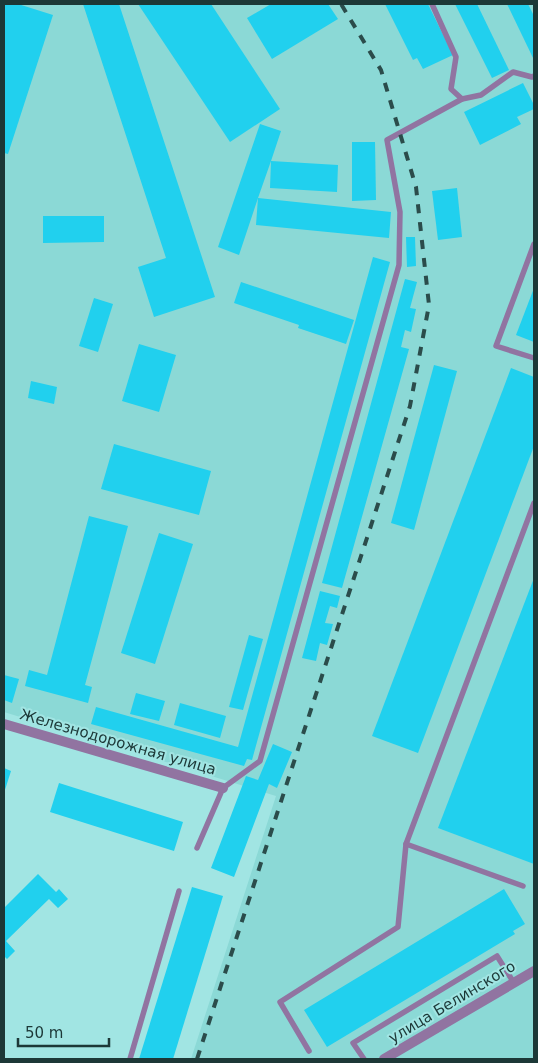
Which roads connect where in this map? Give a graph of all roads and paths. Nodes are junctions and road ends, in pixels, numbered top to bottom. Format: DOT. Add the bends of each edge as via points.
graph roads {
  1 [pos="432,4"];
  2 [pos="534,76"];
  3 [pos="462,99"];
  4 [pos="534,244"];
  5 [pos="534,358"];
  6 [pos="534,503"];
  7 [pos="4,724"];
  8 [pos="223,788"];
  9 [pos="406,844"];
  10 [pos="197,848"];
  11 [pos="522,886"];
  12 [pos="179,891"];
  13 [pos="534,971"];
  14 [pos="514,983"];
  15 [pos="308,1051"];
  16 [pos="130,1059"];
  17 [pos="364,1059"];
  18 [pos="384,1059"];
  1 -- 3 [label="lane" via="456,57 451,89"];
  2 -- 3 [label="lane" via="513,72 481,95"];
  3 -- 8 [label="lane" via="387,140 400,212 399,265 260,761"];
  4 -- 5 [label="lane" via="496,346"];
  6 -- 9 [label="lane"];
  7 -- 8 [label="street, Железнодорожная улица"];
  8 -- 10 [label="lane"];
  9 -- 11 [label="lane"];
  9 -- 15 [label="lane" via="398,927 280,1002"];
  12 -- 16 [label="lane"];
  13 -- 14 [label="street, улица Белинского"];
  14 -- 17 [label="lane" via="498,956 353,1043"];
  14 -- 18 [label="street, улица Белинского"];
}
